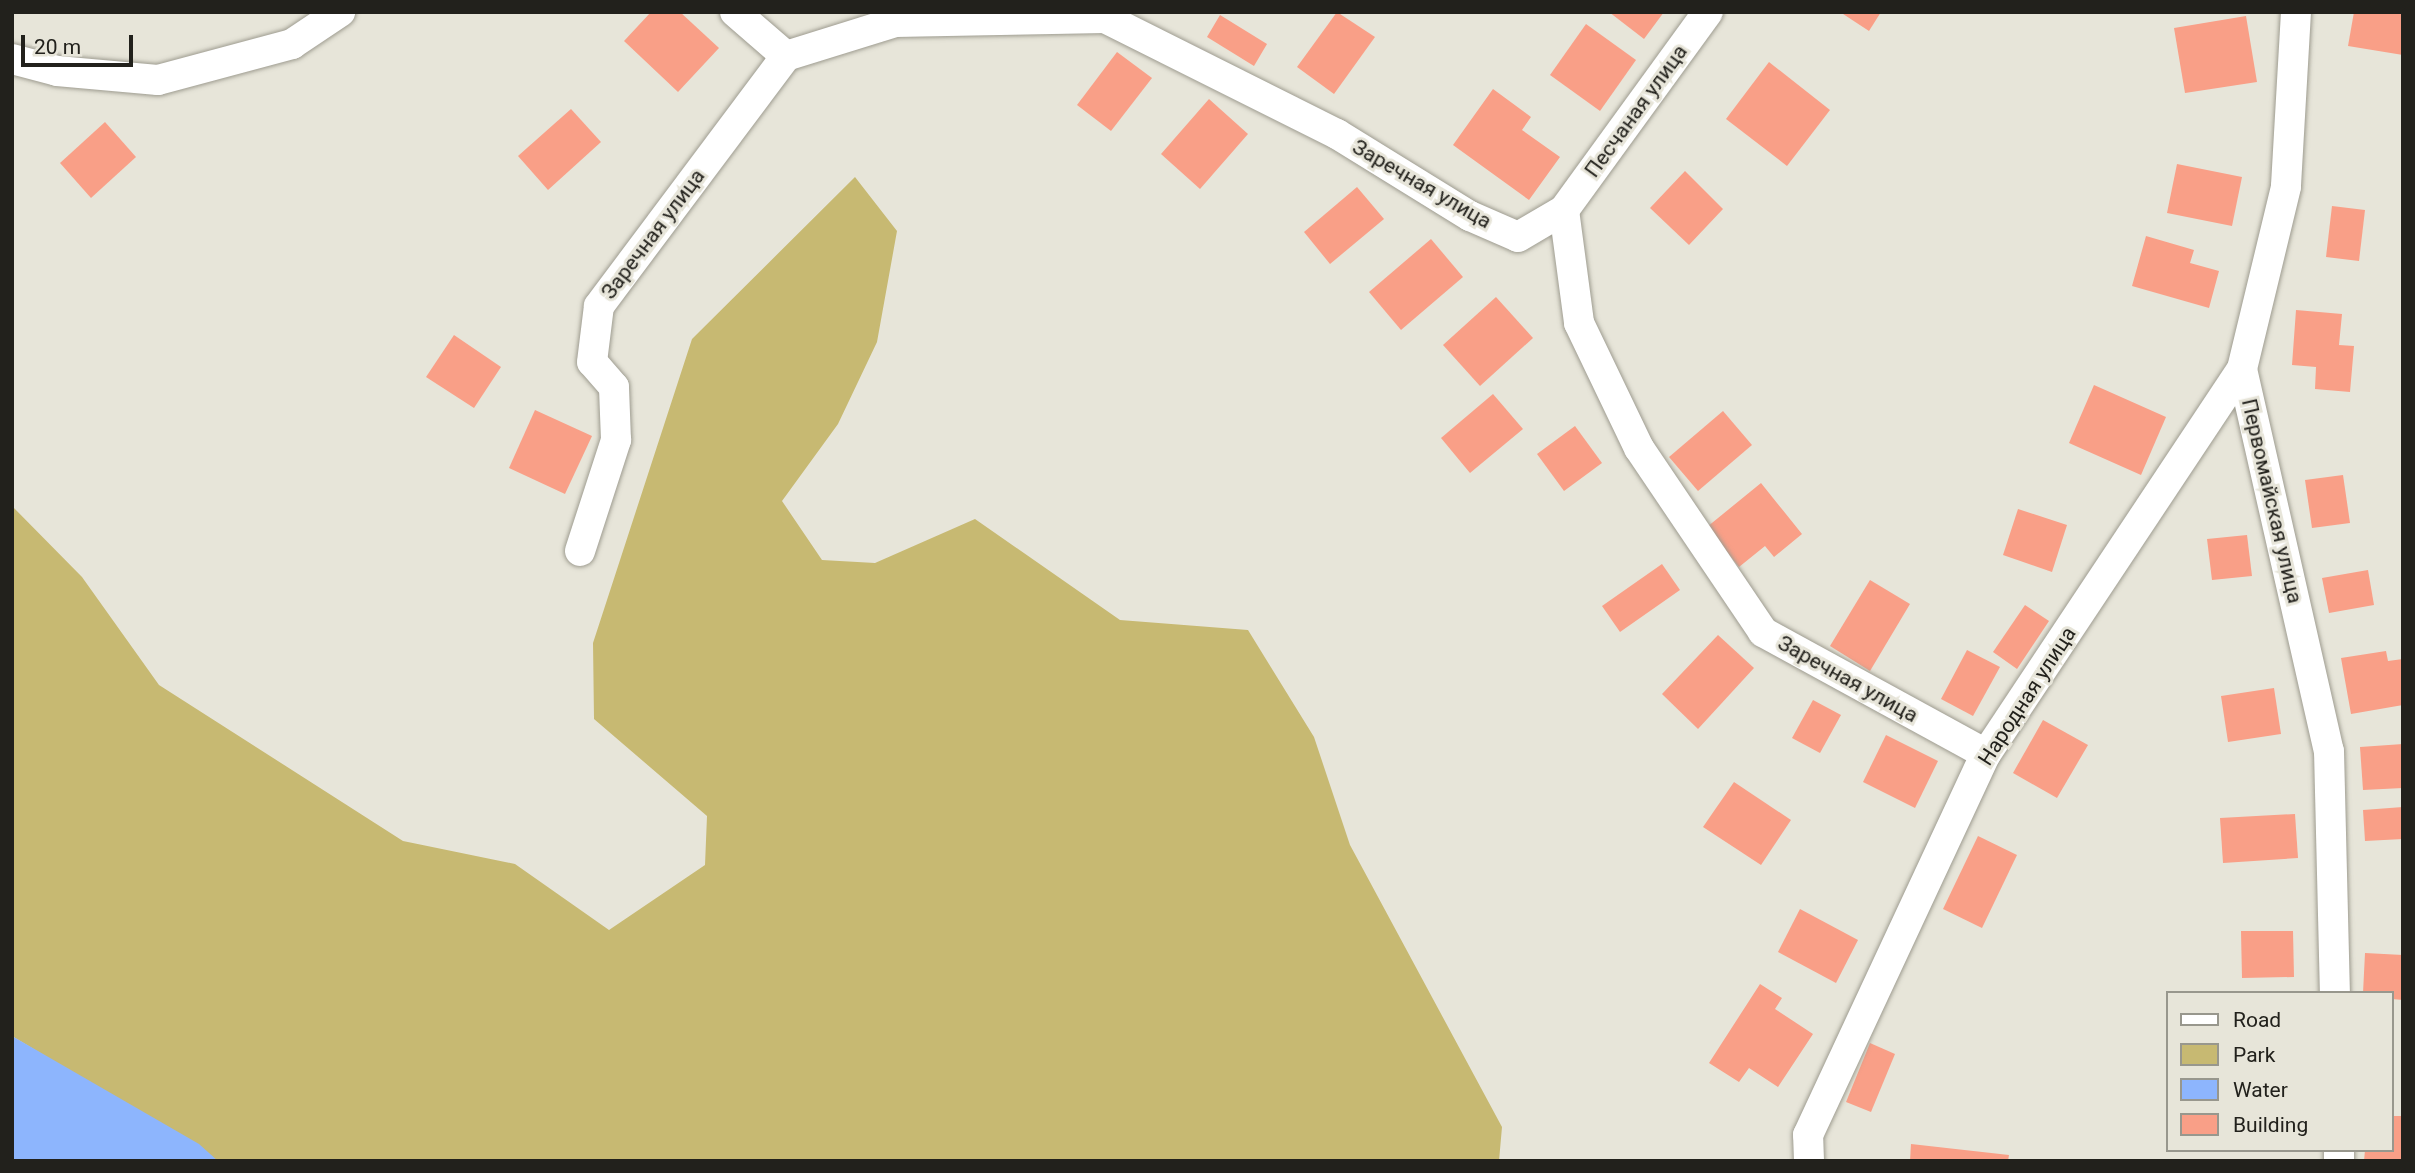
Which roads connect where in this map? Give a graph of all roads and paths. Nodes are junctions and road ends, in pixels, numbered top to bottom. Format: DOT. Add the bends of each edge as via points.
graph roads {
  1 [pos="340,12"];
  2 [pos="735,12"];
  3 [pos="1707,12"];
  4 [pos="2296,12"];
  5 [pos="786,55"];
  6 [pos="12,59"];
  7 [pos="1564,210"];
  8 [pos="2242,369"];
  9 [pos="580,551"];
  10 [pos="1986,754"];
  11 [pos="2335,991"];
  12 [pos="1809,1161"];
  1 -- 6 [label="street" via="292,44 159,80 57,71"];
  2 -- 5 [label="street"];
  3 -- 7 [label="street, Песчаная улица"];
  4 -- 8 [label="street, Первомайская улица" via="2286,187"];
  5 -- 7 [label="street, Заречная улица" via="895,22 1105,18 1337,134 1470,216 1518,237"];
  5 -- 9 [label="street, Заречная улица" via="599,306 592,362 614,387 617,440"];
  7 -- 10 [label="street, Заречная улица" via="1579,323 1639,448 1763,632"];
  8 -- 10 [label="street, Народная улица"];
  8 -- 11 [label="street, Первомайская улица" via="2329,751"];
  10 -- 12 [label="street, Народная улица" via="1808,1135"];
}
